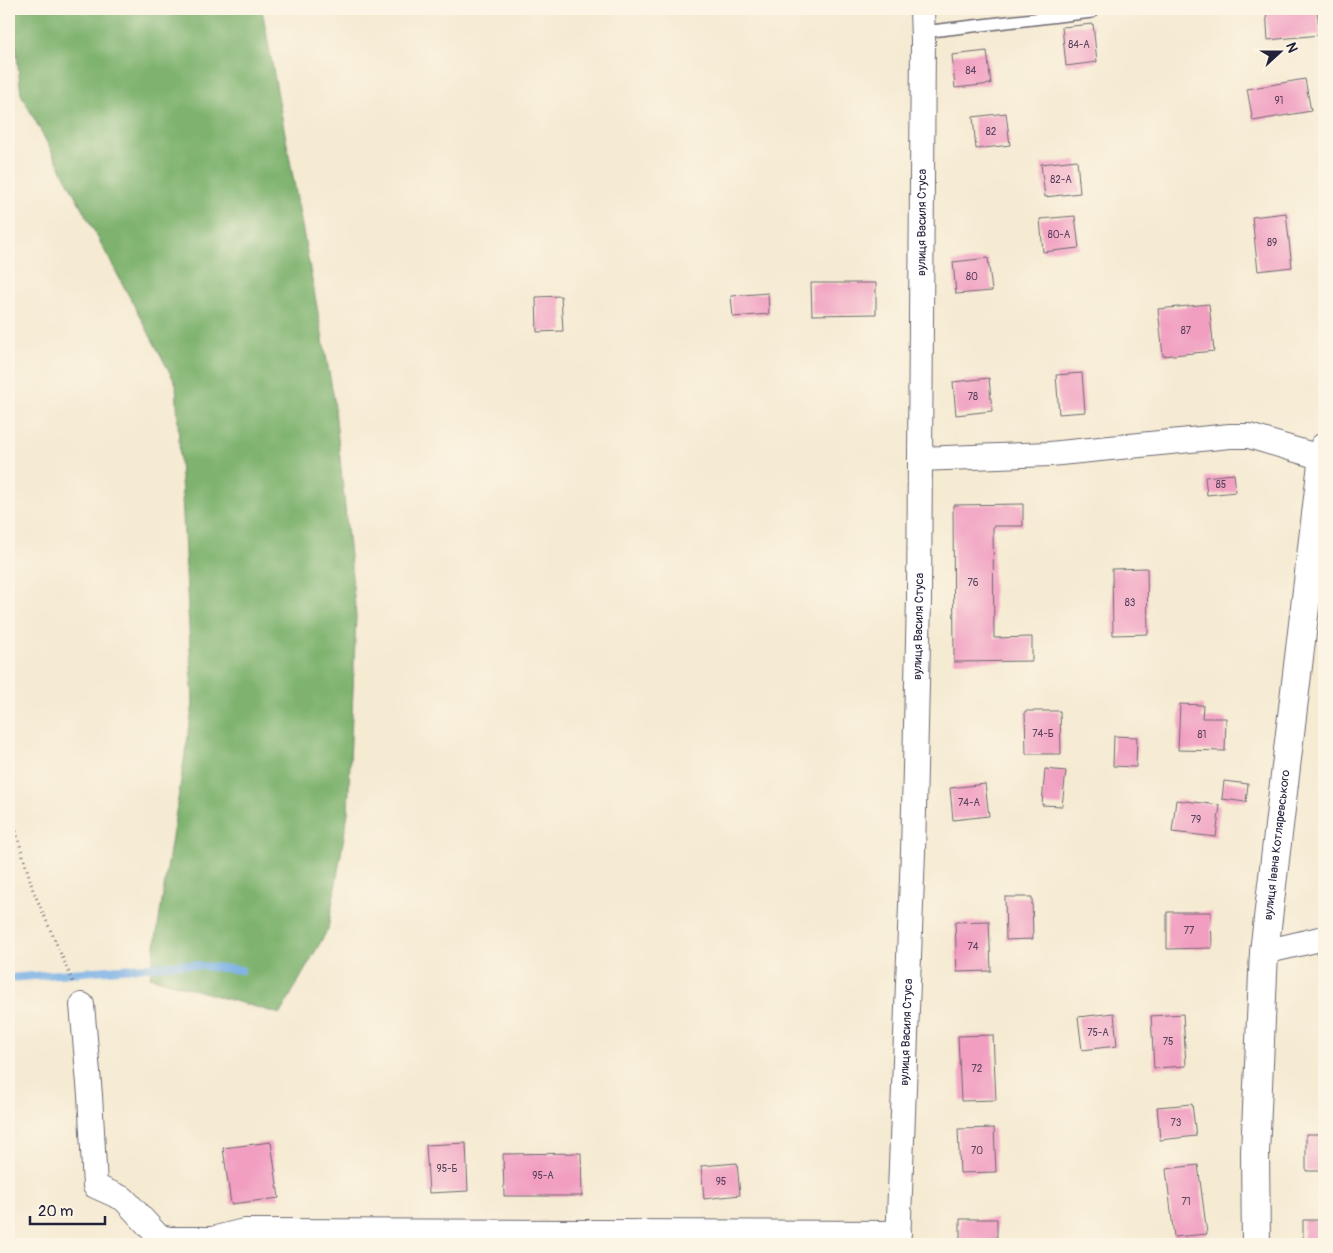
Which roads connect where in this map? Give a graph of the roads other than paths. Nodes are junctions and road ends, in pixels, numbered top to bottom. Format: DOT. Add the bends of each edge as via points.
graph roads {
  1 [pos="1092,12"];
  2 [pos="922,20"];
  3 [pos="1324,453"];
  4 [pos="920,459"];
  5 [pos="1324,938"];
  6 [pos="1264,952"];
  7 [pos="82,1005"];
  8 [pos="899,1238"];
  9 [pos="1256,1244"];
  1 -- 2 [label="lane"];
  2 -- 4 [label="street, вулиця Василя Стуса"];
  3 -- 4 [label="street" via="1248,436 1230,436 1050,454"];
  3 -- 6 [label="street, вулиця Івана Котляревського"];
  4 -- 8 [label="street, вулиця Василя Стуса" via="913,852"];
  5 -- 6 [label="street"];
  6 -- 9 [label="street, вулиця Івана Котляревського" via="1255,1153"];
  7 -- 8 [label="street" via="95,1186 124,1199 158,1237 212,1239 244,1232"];
}
